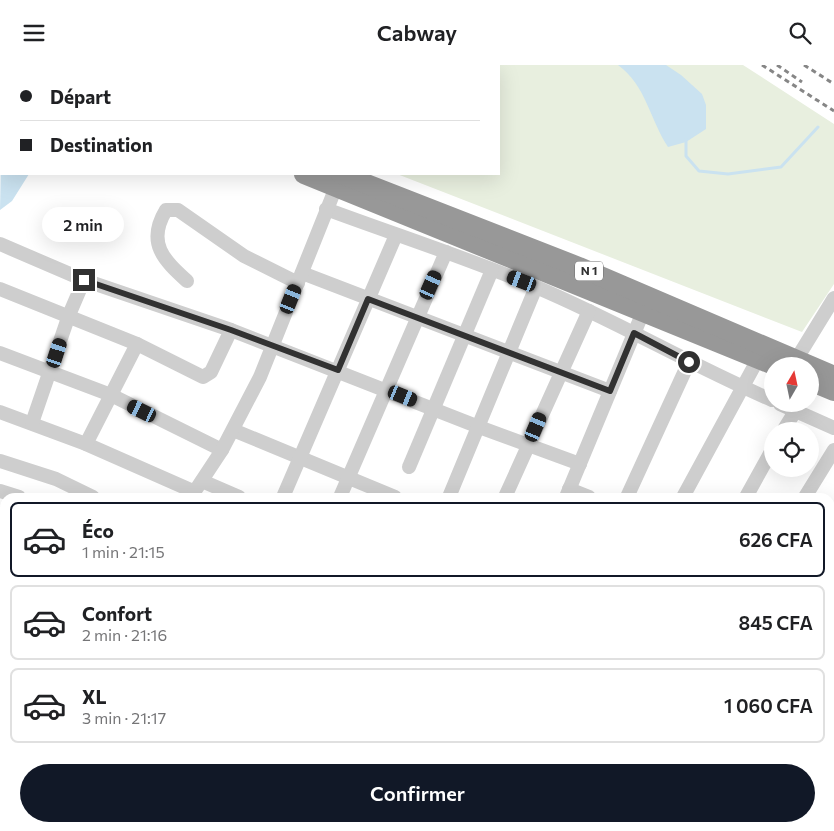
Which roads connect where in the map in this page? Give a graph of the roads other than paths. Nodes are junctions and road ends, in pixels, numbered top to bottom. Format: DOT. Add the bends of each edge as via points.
graph roads {
  1 [pos="310,175"];
  2 [pos="339,180"];
  3 [pos="326,209"];
  4 [pos="396,235"];
  5 [pos="0,244"];
  6 [pos="446,252"];
  7 [pos="492,270"];
  8 [pos="300,278"];
  9 [pos="84,280"];
  10 [pos="188,281"];
  11 [pos="536,287"];
  12 [pos="0,289"];
  13 [pos="368,299"];
  14 [pos="833,300"];
  15 [pos="588,311"];
  16 [pos="642,312"];
  17 [pos="69,315"];
  18 [pos="416,317"];
  19 [pos="231,330"];
  20 [pos="634,333"];
  21 [pos="465,336"];
  22 [pos="137,344"];
  23 [pos="272,346"];
  24 [pos="0,353"];
  25 [pos="510,353"];
  26 [pos="789,357"];
  27 [pos="798,357"];
  28 [pos="689,362"];
  29 [pos="764,362"];
  30 [pos="764,366"];
  31 [pos="338,370"];
  32 [pos="819,370"];
  33 [pos="51,371"];
  34 [pos="560,372"];
  35 [pos="834,376"];
  36 [pos="819,385"];
  37 [pos="744,388"];
  38 [pos="387,389"];
  39 [pos="610,391"];
  40 [pos="834,391"];
  41 [pos="111,395"];
  42 [pos="764,397"];
  43 [pos="435,409"];
  44 [pos="0,412"];
  45 [pos="802,413"];
  46 [pos="32,423"];
  47 [pos="479,427"];
  48 [pos="834,428"];
  49 [pos="232,430"];
  50 [pos="86,443"];
  51 [pos="529,445"];
  52 [pos="222,450"];
  53 [pos="834,450"];
  54 [pos="300,457"];
  55 [pos="0,461"];
  56 [pos="580,464"];
  57 [pos="764,464"];
  58 [pos="408,467"];
  59 [pos="350,477"];
  60 [pos="196,490"];
  61 [pos="85,493"];
  62 [pos="214,493"];
  63 [pos="285,493"];
  64 [pos="342,493"];
  65 [pos="386,493"];
  66 [pos="451,493"];
  67 [pos="507,493"];
  68 [pos="567,493"];
  69 [pos="629,493"];
  70 [pos="685,493"];
  71 [pos="748,493"];
  72 [pos="807,493"];
  1 -- 2 [label="highway, N 1"];
  2 -- 3 [label="street"];
  2 -- 16 [label="highway, N 1"];
  2 -- 26 [label="highway, N 1" via="579,267"];
  3 -- 4 [label="street"];
  3 -- 8 [label="street"];
  4 -- 6 [label="street"];
  4 -- 13 [label="street"];
  5 -- 9 [label="street"];
  6 -- 7 [label="street"];
  6 -- 18 [label="street"];
  7 -- 11 [label="street"];
  7 -- 21 [label="street"];
  8 -- 10 [label="street" via="244,256 178,210 166,210 158,244 161,255"];
  8 -- 13 [label="street"];
  8 -- 23 [label="street"];
  9 -- 17 [label="street"];
  9 -- 19 [label="street"];
  11 -- 15 [label="street"];
  11 -- 25 [label="street"];
  12 -- 17 [label="street"];
  13 -- 18 [label="street"];
  13 -- 31 [label="street"];
  14 -- 27 [label="street"];
  15 -- 20 [label="street"];
  15 -- 34 [label="street"];
  16 -- 20 [label="street"];
  16 -- 29 [label="highway, N 1"];
  17 -- 22 [label="street"];
  17 -- 33 [label="street"];
  18 -- 21 [label="street"];
  18 -- 38 [label="street"];
  19 -- 22 [label="street" via="211,373 203,377"];
  19 -- 23 [label="street"];
  20 -- 28 [label="street"];
  20 -- 39 [label="street"];
  21 -- 25 [label="street"];
  21 -- 43 [label="street"];
  22 -- 41 [label="street"];
  23 -- 31 [label="street"];
  23 -- 49 [label="street"];
  24 -- 33 [label="street"];
  25 -- 34 [label="street"];
  25 -- 47 [label="street"];
  28 -- 37 [label="street"];
  28 -- 69 [label="street"];
  30 -- 37 [label="street"];
  31 -- 38 [label="street"];
  31 -- 54 [label="street"];
  32 -- 35 [label="highway, N 1"];
  33 -- 41 [label="street"];
  33 -- 46 [label="street"];
  34 -- 39 [label="street"];
  34 -- 51 [label="street"];
  36 -- 40 [label="highway"];
  37 -- 42 [label="street"];
  37 -- 70 [label="street"];
  38 -- 43 [label="street"];
  38 -- 59 [label="street"];
  39 -- 56 [label="street"];
  41 -- 50 [label="street"];
  41 -- 52 [label="street"];
  43 -- 47 [label="street"];
  43 -- 58 [label="street"];
  44 -- 46 [label="street"];
  45 -- 48 [label="street"];
  46 -- 50 [label="street"];
  47 -- 51 [label="street"];
  47 -- 66 [label="street"];
  49 -- 52 [label="street"];
  49 -- 54 [label="street"];
  50 -- 60 [label="street"];
  51 -- 56 [label="street"];
  51 -- 67 [label="street"];
  52 -- 60 [label="street"];
  53 -- 72 [label="street"];
  54 -- 59 [label="street"];
  54 -- 63 [label="street"];
  55 -- 61 [label="street" via="56,479"];
  56 -- 68 [label="street"];
  57 -- 71 [label="street"];
  59 -- 64 [label="street"];
  59 -- 65 [label="street"];
  60 -- 62 [label="street"];
}
